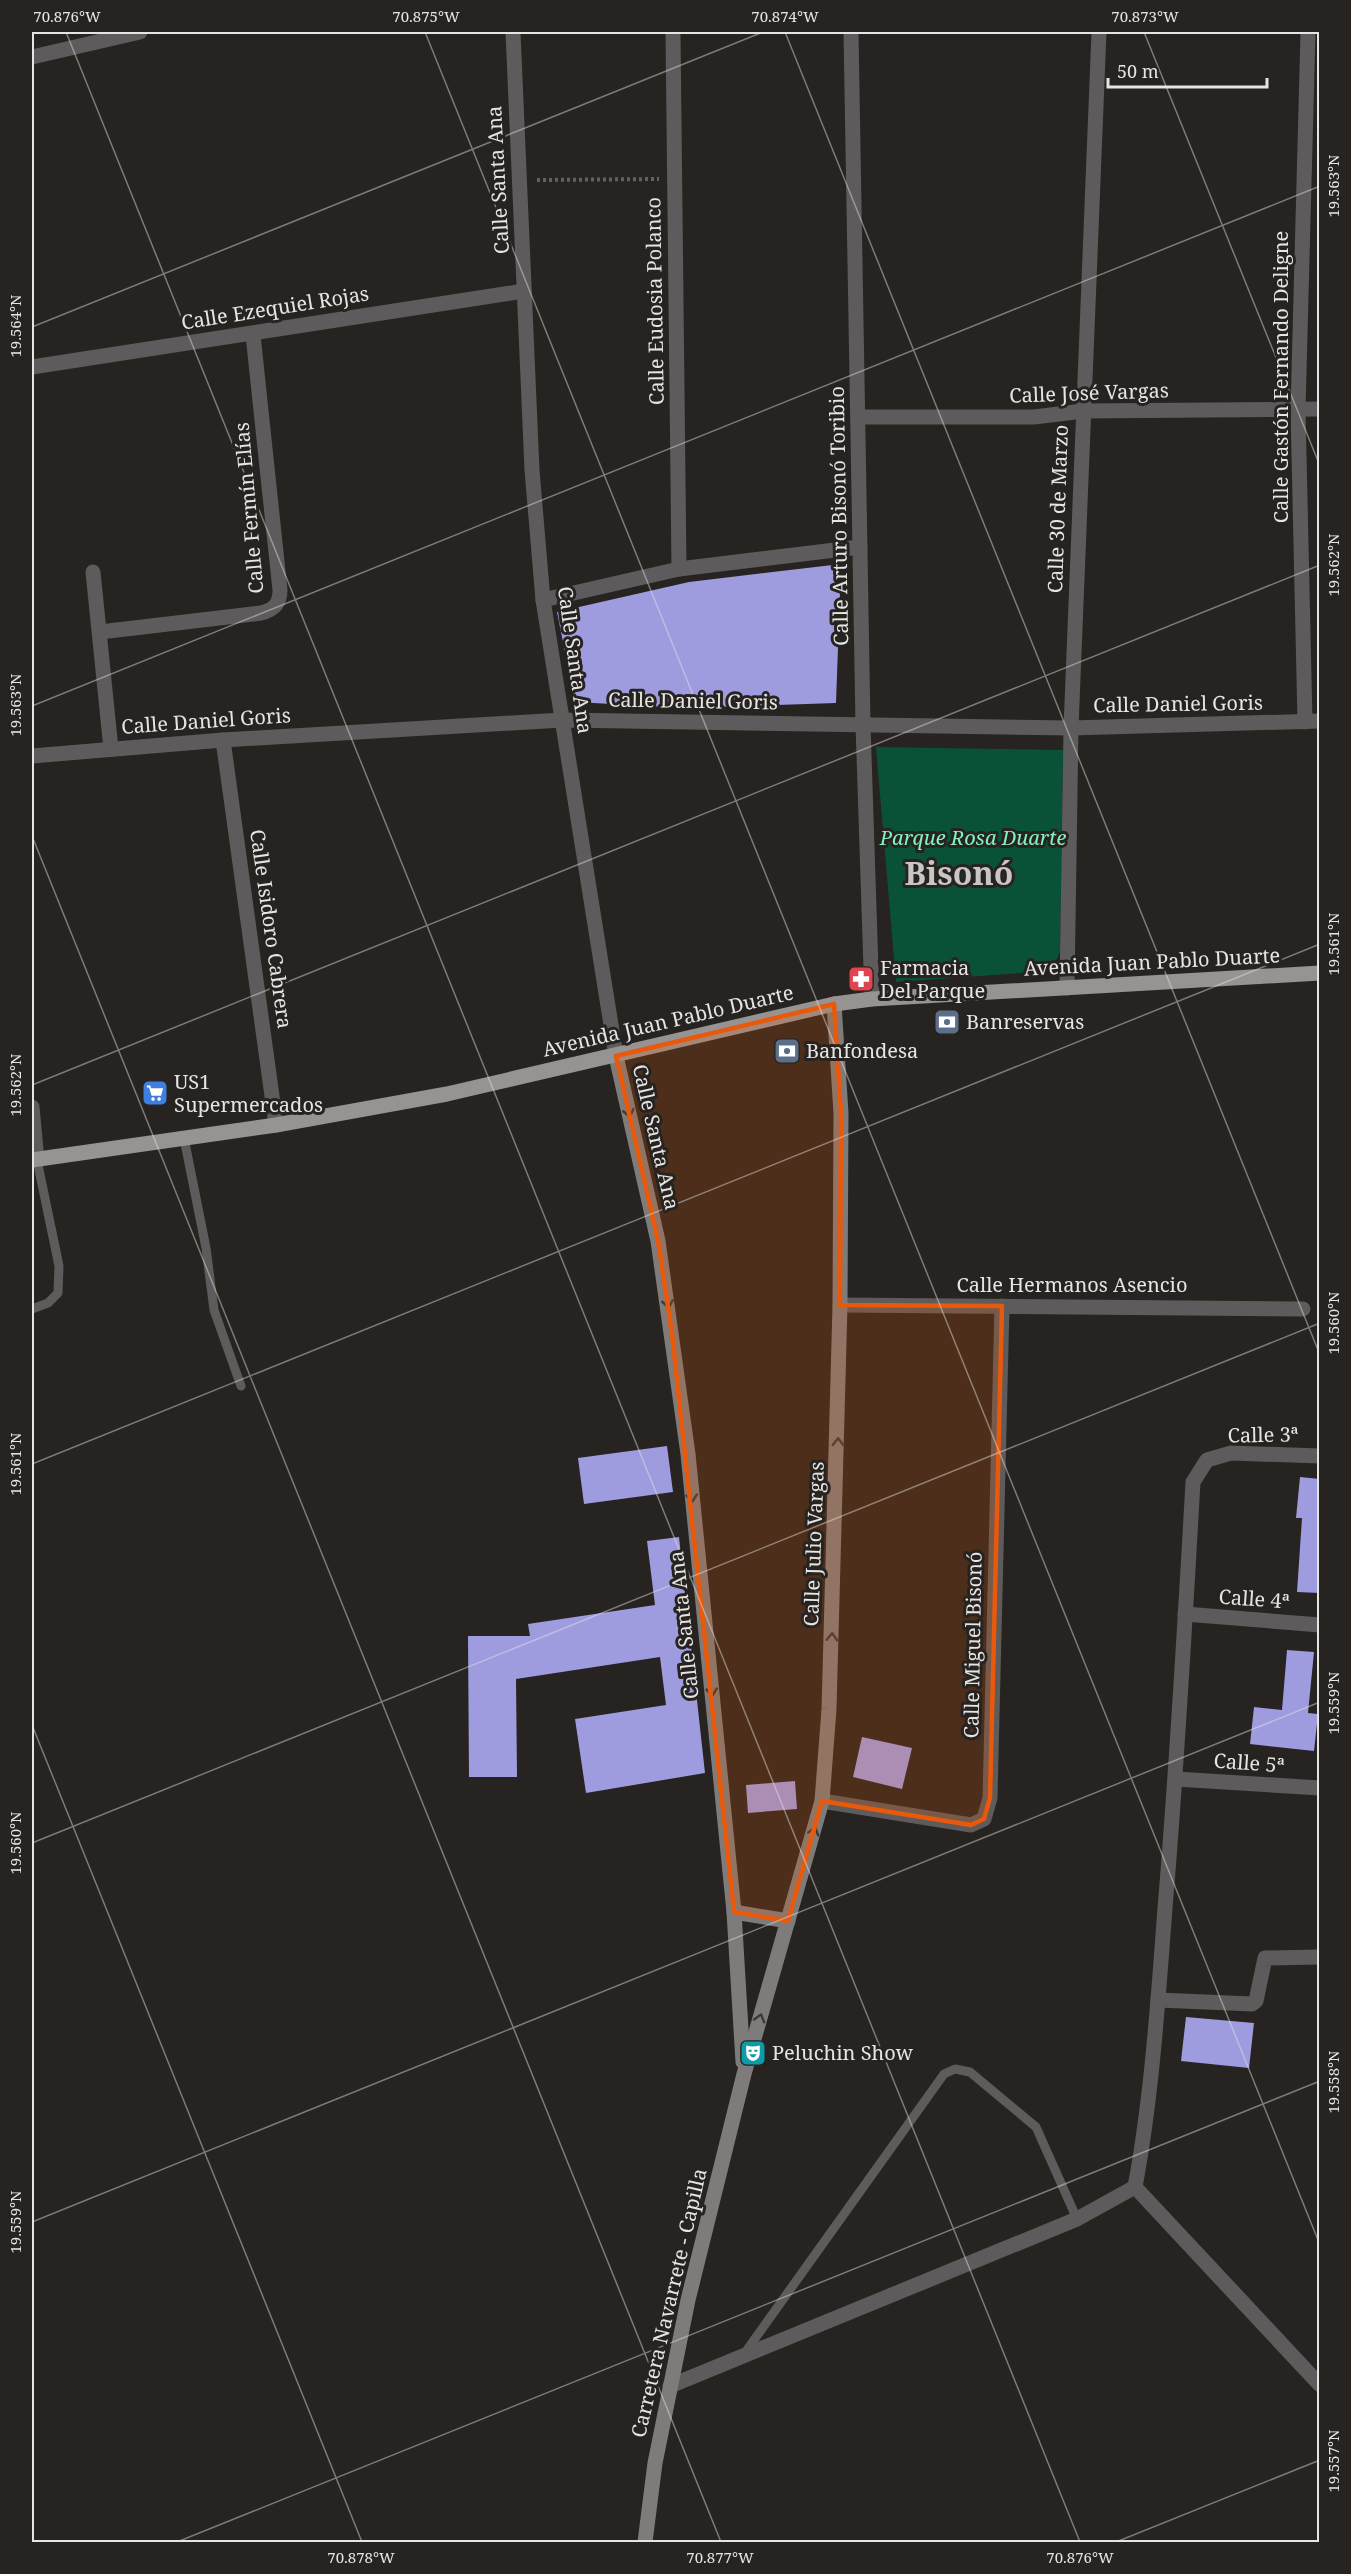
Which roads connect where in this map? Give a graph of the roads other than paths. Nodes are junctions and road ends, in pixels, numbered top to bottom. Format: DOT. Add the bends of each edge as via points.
graph roads {
  1 [pos="140,32"];
  2 [pos="513,32"];
  3 [pos="673,32"];
  4 [pos="851,32"];
  5 [pos="1099,32"];
  6 [pos="1308,32"];
  7 [pos="32,57"];
  8 [pos="524,291"];
  9 [pos="253,335"];
  10 [pos="32,367"];
  11 [pos="1320,409"];
  12 [pos="1298,410"];
  13 [pos="1083,411"];
  14 [pos="859,417"];
  15 [pos="860,547"];
  16 [pos="679,569"];
  17 [pos="93,572"];
  18 [pos="543,600"];
  19 [pos="99,632"];
  20 [pos="562,720"];
  21 [pos="1312,722"];
  22 [pos="863,724"];
  23 [pos="1071,728"];
  24 [pos="224,740"];
  25 [pos="111,749"];
  26 [pos="32,756"];
  27 [pos="1320,973"];
  28 [pos="1067,988"];
  29 [pos="872,999"];
  30 [pos="834,1004"];
  31 [pos="616,1056"];
  32 [pos="32,1107"];
  33 [pos="276,1125"];
  34 [pos="184,1138"];
  35 [pos="34,1160"];
  36 [pos="840,1305"];
  37 [pos="1002,1306"];
  38 [pos="32,1309"];
  39 [pos="1303,1310"];
  40 [pos="241,1386"];
  41 [pos="1320,1456"];
  42 [pos="1185,1614"];
  43 [pos="1320,1624"];
  44 [pos="1176,1779"];
  45 [pos="1320,1788"];
  46 [pos="822,1801"];
  47 [pos="734,1912"];
  48 [pos="788,1921"];
  49 [pos="1320,1958"];
  50 [pos="1158,2000"];
  51 [pos="744,2074"];
  52 [pos="1135,2187"];
  53 [pos="1077,2219"];
  54 [pos="741,2359"];
  55 [pos="1320,2385"];
  56 [pos="670,2386"];
  57 [pos="645,2542"];
  1 -- 7 [label="street"];
  2 -- 8 [label="street, Calle Santa Ana"];
  3 -- 16 [label="street, Calle Eudosia Polanco"];
  4 -- 14 [label="street, Calle Arturo Bisonó Toribio"];
  5 -- 13 [label="street, Calle 30 de Marzo"];
  6 -- 12 [label="street, Calle Gastón Fernando Deligne"];
  8 -- 9 [label="street, Calle Ezequiel Rojas"];
  8 -- 18 [label="street, Calle Santa Ana" via="532,470"];
  9 -- 10 [label="street, Calle Ezequiel Rojas"];
  9 -- 19 [label="street, Calle Fermín Elías" via="280,590 277,605 261,613"];
  11 -- 12 [label="street, Calle José Vargas"];
  12 -- 13 [label="street, Calle José Vargas"];
  12 -- 21 [label="street, Calle Gastón Fernando Deligne"];
  13 -- 14 [label="street, Calle José Vargas" via="1034,417"];
  13 -- 23 [label="street, Calle 30 de Marzo"];
  14 -- 15 [label="street, Calle Arturo Bisonó Toribio"];
  15 -- 16 [label="street"];
  15 -- 22 [label="street, Calle Arturo Bisonó Toribio"];
  16 -- 18 [label="street"];
  17 -- 19 [label="street"];
  18 -- 20 [label="street, Calle Santa Ana"];
  19 -- 25 [label="street"];
  20 -- 22 [label="street, Calle Daniel Goris"];
  20 -- 24 [label="street, Calle Daniel Goris"];
  20 -- 31 [label="street, Calle Santa Ana"];
  21 -- 23 [label="street, Calle Daniel Goris"];
  22 -- 23 [label="street, Calle Daniel Goris"];
  22 -- 29 [label="street, Calle Arturo Bisonó Toribio"];
  23 -- 28 [label="street, Calle 30 de Marzo"];
  24 -- 25 [label="street, Calle Daniel Goris"];
  24 -- 33 [label="street, Calle Isidoro Cabrera"];
  25 -- 26 [label="street, Calle Daniel Goris"];
  27 -- 28 [label="main road, Avenida Juan Pablo Duarte"];
  28 -- 29 [label="main road, Avenida Juan Pablo Duarte"];
  29 -- 30 [label="main road, Avenida Juan Pablo Duarte"];
  30 -- 31 [label="main road, Avenida Juan Pablo Duarte"];
  30 -- 36 [label="main road, Calle Julio Vargas" via="841,1113"];
  31 -- 33 [label="main road, Avenida Juan Pablo Duarte" via="447,1094"];
  31 -- 47 [label="main road, Calle Santa Ana, one-way" via="658,1241 688,1454"];
  32 -- 35 [label="street"];
  33 -- 34 [label="main road, Avenida Juan Pablo Duarte"];
  34 -- 35 [label="main road, Avenida Juan Pablo Duarte"];
  34 -- 40 [label="lane" via="214,1310"];
  35 -- 38 [label="lane" via="58,1266 58,1293 48,1303"];
  36 -- 37 [label="street, Calle Hermanos Asencio"];
  46 -- 36 [label="main road, Calle Julio Vargas, one-way" via="830,1697"];
  37 -- 39 [label="street, Calle Hermanos Asencio"];
  37 -- 46 [label="street, Calle Miguel Bisonó" via="990,1798 984,1819 971,1825"];
  41 -- 42 [label="street, Calle 3ª" via="1231,1454 1207,1460 1193,1482"];
  42 -- 43 [label="street, Calle 4ª"];
  42 -- 44 [label="street"];
  44 -- 45 [label="street, Calle 5ª"];
  44 -- 50 [label="street"];
  48 -- 46 [label="main road, Calle Julio Vargas, one-way"];
  47 -- 48 [label="main road"];
  47 -- 51 [label="main road, Calle Santa Ana"];
  51 -- 48 [label="main road, Calle Julio Vargas, one-way"];
  49 -- 50 [label="street" via="1265,1958 1256,2001 1252,2004"];
  50 -- 52 [label="street"];
  51 -- 56 [label="main road, Carretera Navarrete - Capilla"];
  52 -- 53 [label="street"];
  52 -- 55 [label="street"];
  53 -- 54 [label="street"];
  53 -- 54 [label="lane" via="1035,2127 970,2072 955,2069 944,2074"];
  54 -- 56 [label="street"];
  56 -- 57 [label="main road, Carretera Navarrete - Capilla"];
}
